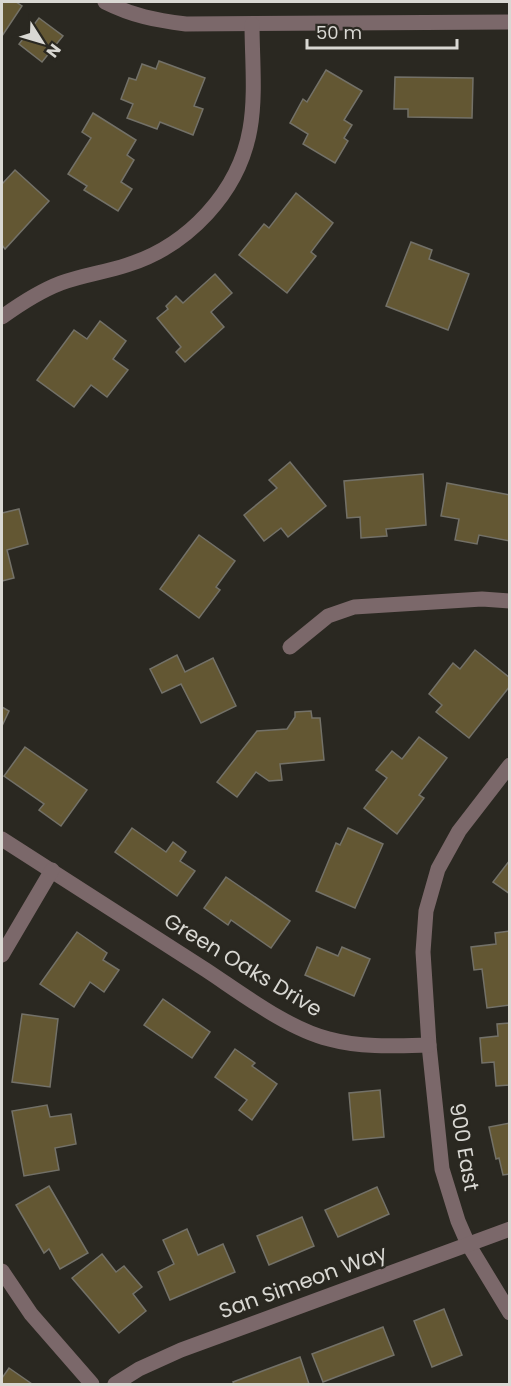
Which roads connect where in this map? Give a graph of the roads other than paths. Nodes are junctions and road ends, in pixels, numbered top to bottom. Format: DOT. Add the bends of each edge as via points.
graph roads {
  1 [pos="105,2"];
  2 [pos="510,22"];
  3 [pos="252,24"];
  4 [pos="2,317"];
  5 [pos="510,601"];
  6 [pos="290,647"];
  7 [pos="510,765"];
  8 [pos="2,839"];
  9 [pos="52,870"];
  10 [pos="2,955"];
  11 [pos="429,1045"];
  12 [pos="510,1229"];
  13 [pos="468,1244"];
  14 [pos="2,1271"];
  15 [pos="510,1313"];
  16 [pos="92,1384"];
  17 [pos="115,1384"];
  1 -- 3 [label="street" via="150,20"];
  2 -- 3 [label="street"];
  3 -- 4 [label="street" via="250,131 235,173 206,215 190,232 150,257 61,283"];
  5 -- 6 [label="street" via="482,599 354,607 328,616"];
  7 -- 11 [label="street, 900 East" via="447,849 430,890 423,952"];
  8 -- 9 [label="street, Green Oaks Drive"];
  9 -- 10 [label="street"];
  9 -- 11 [label="street, Green Oaks Drive" via="304,1030 348,1044"];
  11 -- 13 [label="street, 900 East" via="442,1169"];
  12 -- 13 [label="street, San Simeon Way"];
  13 -- 15 [label="street, 900 East"];
  13 -- 17 [label="street, San Simeon Way" via="181,1350"];
  14 -- 16 [label="street" via="31,1314"];
}
